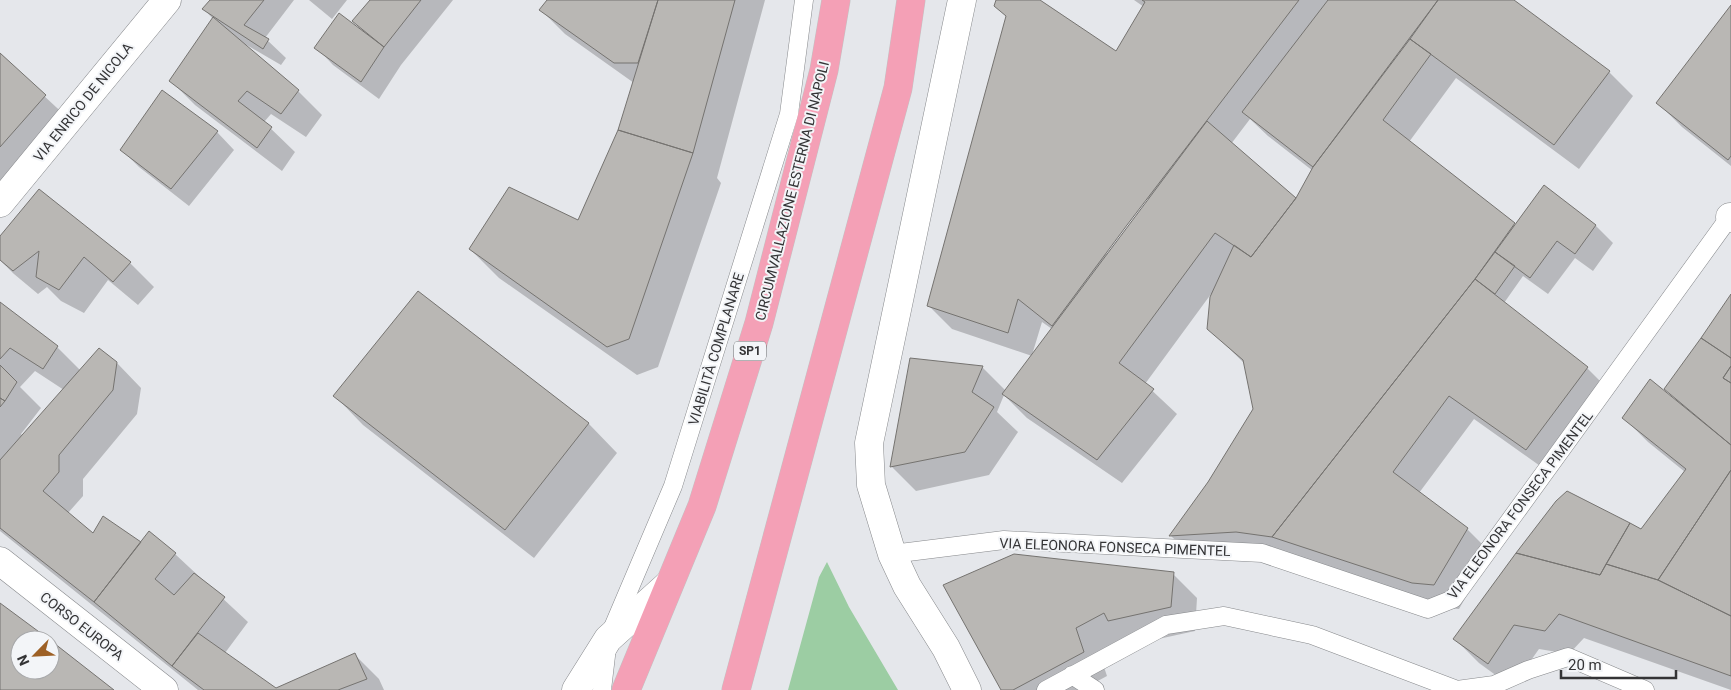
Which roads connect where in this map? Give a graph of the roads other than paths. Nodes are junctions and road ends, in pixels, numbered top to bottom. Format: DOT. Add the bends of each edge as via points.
graph roads {
  1 [pos="166,0"];
  2 [pos="804,0"];
  3 [pos="836,0"];
  4 [pos="911,0"];
  5 [pos="962,0"];
  6 [pos="0,203"];
  7 [pos="1731,216"];
  8 [pos="892,554"];
  9 [pos="0,561"];
  10 [pos="670,584"];
  11 [pos="608,639"];
  12 [pos="1072,675"];
  13 [pos="164,690"];
  14 [pos="576,690"];
  15 [pos="602,690"];
  16 [pos="626,690"];
  17 [pos="736,690"];
  18 [pos="967,690"];
  19 [pos="1046,690"];
  20 [pos="1095,690"];
  21 [pos="1645,690"];
  1 -- 6 [label="street, VIA ENRICO DE NICOLA"];
  2 -- 11 [label="lane, VIABILITÀ COMPLANARE" via="789,114 673,486"];
  3 -- 10 [label="highway, CIRCUMVALLAZIONE ESTERNA DI NAPOLI / SP1" via="824,70 759,323 702,506"];
  4 -- 17 [label="highway" via="898,88"];
  5 -- 8 [label="street" via="869,443 871,485"];
  7 -- 8 [label="lane, VIA ELEONORA FONSECA PIMENTEL" via="1458,592 1441,606 1428,609 1262,553 1004,540"];
  8 -- 18 [label="street"];
  9 -- 13 [label="street, CORSO EUROPA"];
  10 -- 11 [label="street"];
  10 -- 16 [label="highway, CIRCUMVALLAZIONE ESTERNA DI NAPOLI / SP1"];
  11 -- 14 [label="street"];
  11 -- 15 [label="lane, VIABILITÀ COMPLANARE"];
  12 -- 19 [label="lane"];
  12 -- 20 [label="lane"];
  12 -- 21 [label="lane" via="1166,625 1224,616 1312,635 1457,690 1494,685 1568,657"];
}
